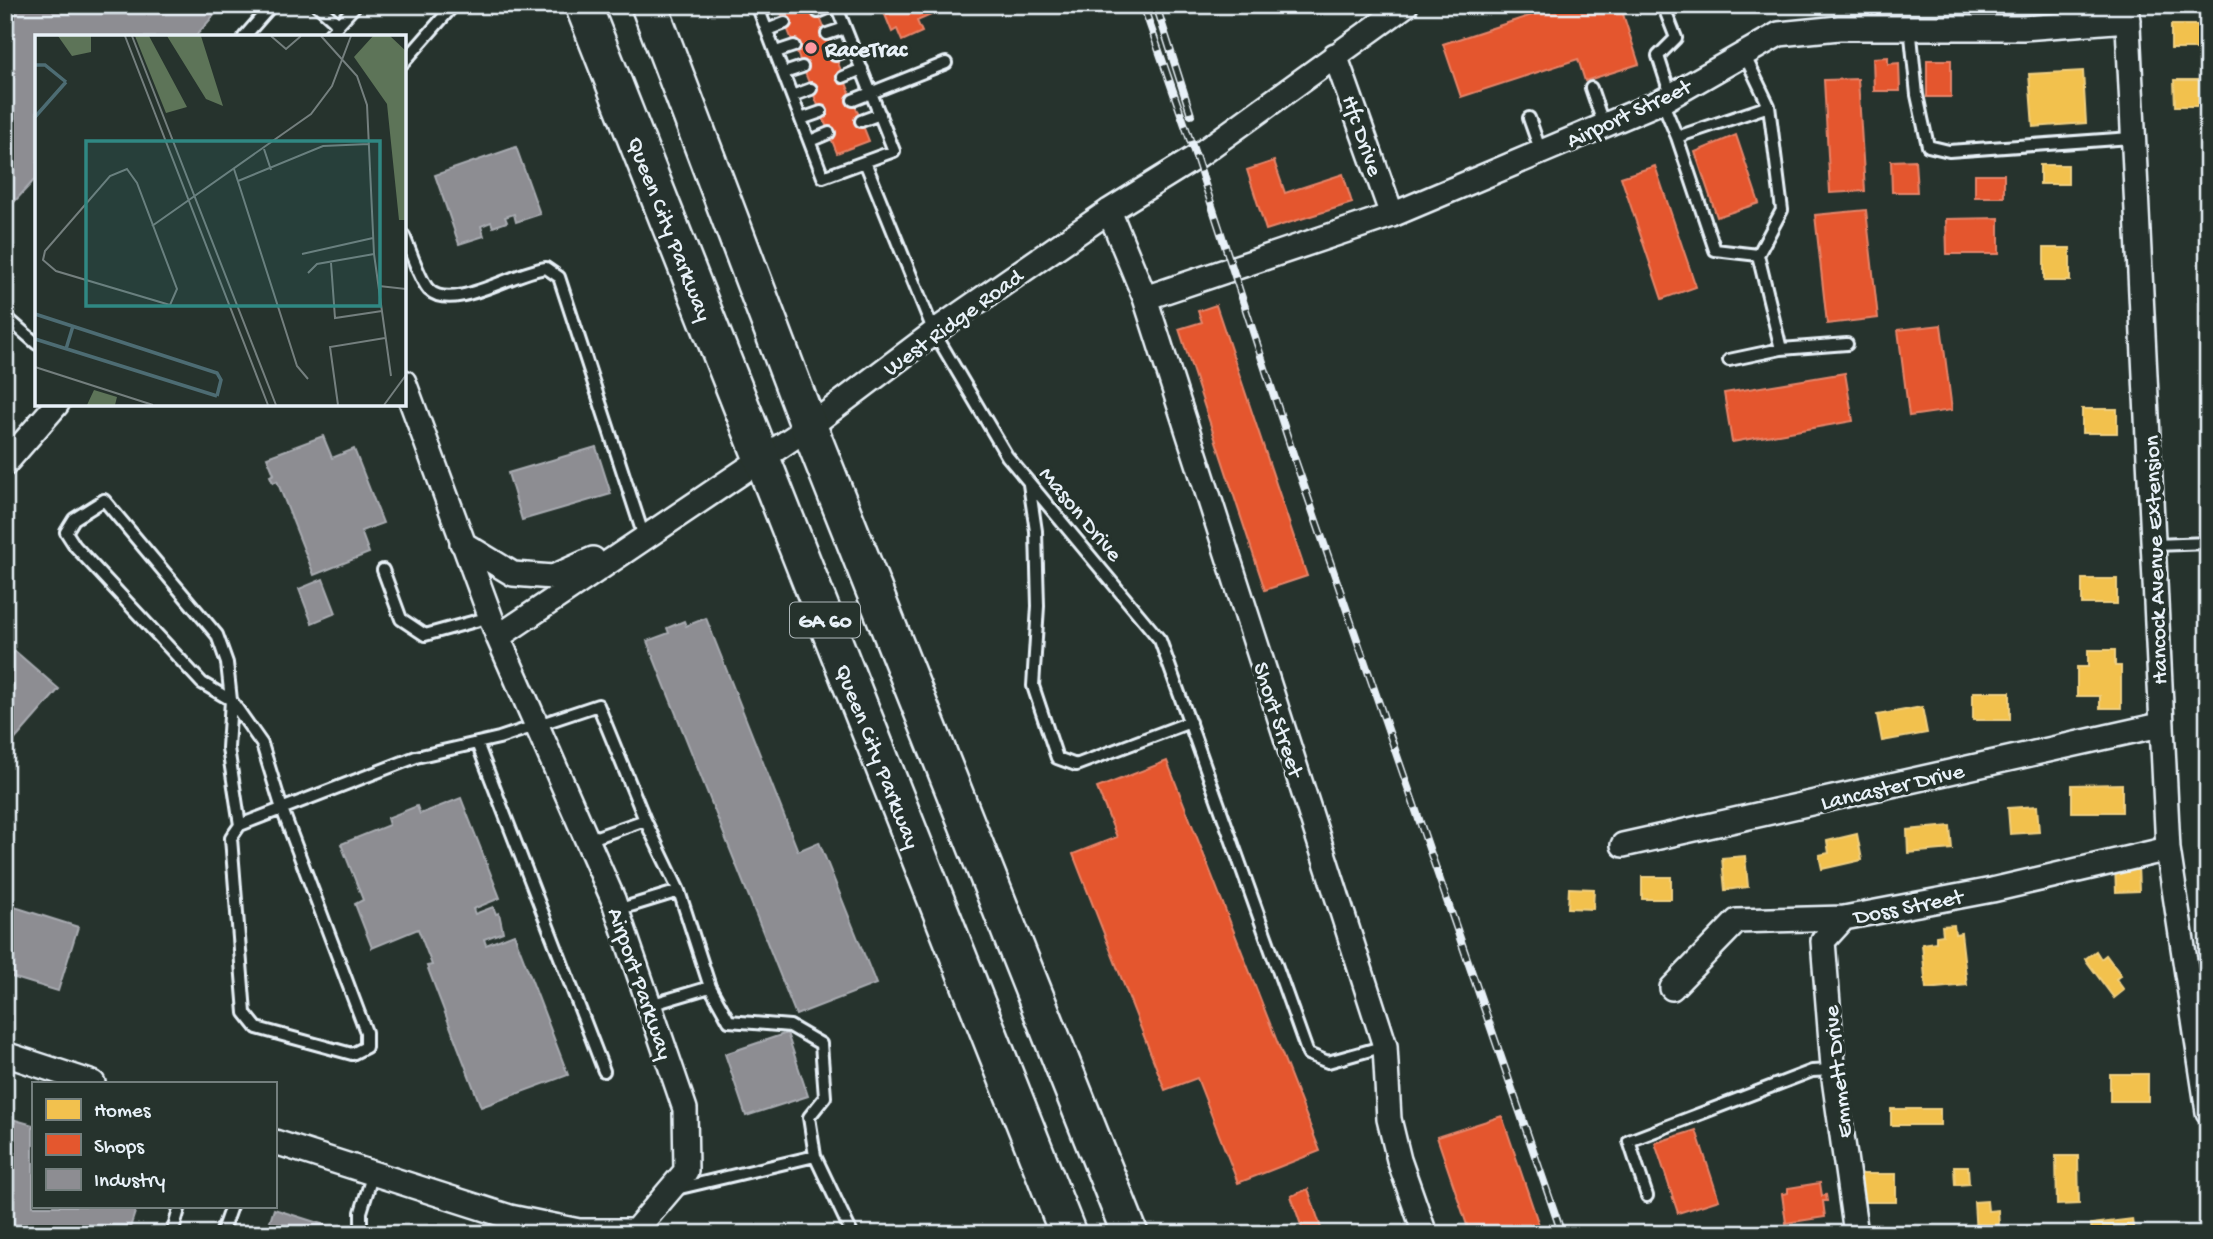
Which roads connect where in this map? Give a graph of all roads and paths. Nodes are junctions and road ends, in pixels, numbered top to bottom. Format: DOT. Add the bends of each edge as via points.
graph roads {
  1 [pos="272,5"];
  2 [pos="317,5"];
  3 [pos="356,5"];
  4 [pos="583,5"];
  5 [pos="649,5"];
  6 [pos="776,5"];
  7 [pos="836,5"];
  8 [pos="1406,5"];
  9 [pos="1663,5"];
  10 [pos="453,6"];
  11 [pos="759,8"];
  12 [pos="818,12"];
  13 [pos="2127,13"];
  14 [pos="785,23"];
  15 [pos="338,24"];
  16 [pos="1910,26"];
  17 [pos="845,27"];
  18 [pos="767,30"];
  19 [pos="248,32"];
  20 [pos="827,34"];
  21 [pos="329,35"];
  22 [pos="794,46"];
  23 [pos="853,48"];
  24 [pos="776,52"];
  25 [pos="1744,54"];
  26 [pos="835,55"];
  27 [pos="1335,55"];
  28 [pos="406,60"];
  29 [pos="946,63"];
  30 [pos="802,66"];
  31 [pos="862,69"];
  32 [pos="784,73"];
  33 [pos="844,77"];
  34 [pos="811,89"];
  35 [pos="1591,89"];
  36 [pos="871,93"];
  37 [pos="792,96"];
  38 [pos="1666,98"];
  39 [pos="853,100"];
  40 [pos="1769,106"];
  41 [pos="821,112"];
  42 [pos="880,114"];
  43 [pos="1529,118"];
  44 [pos="801,119"];
  45 [pos="861,121"];
  46 [pos="1604,126"];
  47 [pos="829,133"];
  48 [pos="1678,137"];
  49 [pos="2131,138"];
  50 [pos="810,141"];
  51 [pos="1541,152"];
  52 [pos="865,162"];
  53 [pos="1109,211"];
  54 [pos="1392,215"];
  55 [pos="406,240"];
  56 [pos="1758,255"];
  57 [pos="1145,298"];
  58 [pos="5,316"];
  59 [pos="934,332"];
  60 [pos="35,342"];
  61 [pos="1847,344"];
  62 [pos="1781,349"];
  63 [pos="1729,360"];
  64 [pos="406,388"];
  65 [pos="55,406"];
  66 [pos="809,427"];
  67 [pos="760,459"];
  68 [pos="5,464"];
  69 [pos="1029,483"];
  70 [pos="644,537"];
  71 [pos="462,543"];
  72 [pos="2208,543"];
  73 [pos="2155,545"];
  74 [pos="383,570"];
  75 [pos="494,627"];
  76 [pos="231,701"];
  77 [pos="1190,722"];
  78 [pos="537,724"];
  79 [pos="2160,725"];
  80 [pos="477,743"];
  81 [pos="282,809"];
  82 [pos="645,820"];
  83 [pos="240,825"];
  84 [pos="588,840"];
  85 [pos="1623,845"];
  86 [pos="2168,849"];
  87 [pos="679,891"];
  88 [pos="617,910"];
  89 [pos="1844,918"];
  90 [pos="710,987"];
  91 [pos="1672,988"];
  92 [pos="650,1005"];
  93 [pos="2200,1026"];
  94 [pos="1385,1046"];
  95 [pos="5,1054"];
  96 [pos="1833,1070"];
  97 [pos="604,1072"];
  98 [pos="90,1082"];
  99 [pos="2207,1098"];
  100 [pos="276,1142"];
  101 [pos="815,1156"];
  102 [pos="373,1173"];
  103 [pos="670,1190"];
  104 [pos="1647,1196"];
  105 [pos="179,1208"];
  106 [pos="230,1208"];
  107 [pos="617,1232"];
  108 [pos="172,1234"];
  109 [pos="221,1234"];
  110 [pos="361,1234"];
  111 [pos="852,1234"];
  112 [pos="1068,1234"];
  113 [pos="1130,1234"];
  114 [pos="1425,1234"];
  115 [pos="1856,1234"];
  1 -- 19 [label="lane"];
  2 -- 15 [label="lane"];
  3 -- 15 [label="lane"];
  4 -- 67 [label="main road, Queen City Parkway / GA 60"];
  5 -- 66 [label="main road, GA 60"];
  6 -- 11 [label="lane"];
  7 -- 12 [label="lane"];
  7 -- 17 [label="lane"];
  8 -- 27 [label="street, West Ridge Road"];
  9 -- 38 [label="lane" via="1676,38 1658,56"];
  10 -- 28 [label="lane"];
  11 -- 18 [label="lane"];
  13 -- 16 [label="street, Airport Street" via="2023,27"];
  13 -- 49 [label="street, Hancock Avenue Extension"];
  14 -- 18 [label="lane"];
  15 -- 21 [label="lane"];
  16 -- 25 [label="street, Airport Street" via="1779,34"];
  16 -- 49 [label="lane" via="1928,146 1949,151"];
  17 -- 20 [label="lane"];
  17 -- 23 [label="lane"];
  18 -- 24 [label="lane"];
  22 -- 24 [label="lane"];
  23 -- 26 [label="lane"];
  23 -- 31 [label="lane"];
  24 -- 32 [label="lane"];
  25 -- 38 [label="street, Airport Street"];
  25 -- 40 [label="lane"];
  27 -- 53 [label="street, West Ridge Road" via="1196,157"];
  27 -- 54 [label="street, Hfc Drive"];
  29 -- 36 [label="lane"];
  30 -- 32 [label="lane"];
  31 -- 33 [label="lane"];
  31 -- 36 [label="lane"];
  32 -- 37 [label="lane"];
  34 -- 37 [label="lane"];
  35 -- 46 [label="lane"];
  36 -- 39 [label="lane"];
  36 -- 42 [label="lane"];
  37 -- 44 [label="lane"];
  38 -- 46 [label="street, Airport Street"];
  38 -- 48 [label="lane"];
  40 -- 48 [label="lane"];
  40 -- 56 [label="lane" via="1782,210"];
  41 -- 44 [label="lane"];
  42 -- 45 [label="lane"];
  42 -- 52 [label="lane" via="894,151"];
  43 -- 51 [label="lane"];
  44 -- 50 [label="lane"];
  46 -- 51 [label="street, Airport Street"];
  47 -- 50 [label="lane"];
  48 -- 56 [label="lane" via="1715,250"];
  49 -- 73 [label="street, Hancock Avenue Extension"];
  50 -- 52 [label="lane" via="823,177"];
  51 -- 54 [label="street, Airport Street"];
  52 -- 59 [label="lane, Mason Drive"];
  53 -- 57 [label="street, Short Street"];
  53 -- 59 [label="street, West Ridge Road"];
  54 -- 57 [label="street, Airport Street"];
  55 -- 70 [label="lane" via="428,289 442,298 456,299 531,269 546,268 559,277"];
  56 -- 62 [label="lane"];
  57 -- 94 [label="street, Short Street"];
  58 -- 60 [label="lane"];
  59 -- 66 [label="street, West Ridge Road"];
  59 -- 69 [label="lane, Mason Drive" via="1007,456"];
  61 -- 62 [label="lane"];
  62 -- 63 [label="lane"];
  64 -- 71 [label="street, Airport Parkway"];
  65 -- 68 [label="street"];
  66 -- 67 [label="street, West Ridge Road"];
  66 -- 113 [label="main road, GA 60"];
  67 -- 70 [label="street, West Ridge Road"];
  67 -- 112 [label="main road, Queen City Parkway / GA 60"];
  69 -- 77 [label="lane, Mason Drive" via="1160,639"];
  69 -- 77 [label="lane" via="1038,606 1032,686 1057,758 1076,765"];
  70 -- 71 [label="street" via="554,577 513,574"];
  70 -- 75 [label="street, West Ridge Road"];
  71 -- 75 [label="street, Airport Parkway"];
  72 -- 73 [label="lane"];
  73 -- 79 [label="street, Hancock Avenue Extension"];
  74 -- 75 [label="lane" via="401,620 425,635"];
  75 -- 78 [label="street, Airport Parkway"];
  76 -- 76 [label="lane" via="227,663 217,635 104,500 74,519 66,532 75,546 202,683"];
  76 -- 81 [label="lane" via="262,744"];
  76 -- 83 [label="lane" via="228,748"];
  77 -- 94 [label="lane, Mason Drive" via="1308,1054 1328,1062"];
  78 -- 80 [label="lane"];
  78 -- 82 [label="lane" via="598,705"];
  78 -- 84 [label="street, Airport Parkway"];
  79 -- 85 [label="street, Lancaster Drive"];
  79 -- 86 [label="street, Hancock Avenue Extension"];
  80 -- 81 [label="lane" via="416,757"];
  80 -- 97 [label="lane"];
  81 -- 83 [label="lane"];
  81 -- 83 [label="lane" via="366,1032 366,1047 352,1054 257,1028 245,1013 231,838"];
  82 -- 84 [label="lane"];
  82 -- 87 [label="lane"];
  84 -- 88 [label="street, Airport Parkway"];
  86 -- 89 [label="street, Doss Street"];
  86 -- 93 [label="street, Hancock Avenue Extension"];
  87 -- 88 [label="lane"];
  87 -- 90 [label="lane"];
  88 -- 92 [label="street, Airport Parkway"];
  89 -- 91 [label="street, Doss Street" via="1737,921"];
  89 -- 96 [label="street, Emmett Drive" via="1823,941"];
  90 -- 92 [label="lane"];
  90 -- 101 [label="lane" via="729,1021 790,1026 821,1044 825,1097 809,1117"];
  92 -- 103 [label="street, Airport Parkway" via="685,1109 686,1171"];
  93 -- 99 [label="street, Hancock Avenue Extension"];
  94 -- 114 [label="street, Short Street" via="1389,1119"];
  95 -- 98 [label="street"];
  96 -- 104 [label="lane" via="1812,1072 1629,1141"];
  96 -- 115 [label="street, Emmett Drive"];
  100 -- 102 [label="street, Airport Parkway"];
  101 -- 103 [label="lane"];
  101 -- 111 [label="lane"];
  102 -- 107 [label="street, Airport Parkway" via="510,1217 579,1231"];
  102 -- 110 [label="lane" via="361,1212"];
  103 -- 107 [label="street, Airport Parkway" via="635,1230"];
  105 -- 108 [label="lane"];
  106 -- 109 [label="lane"];
}
